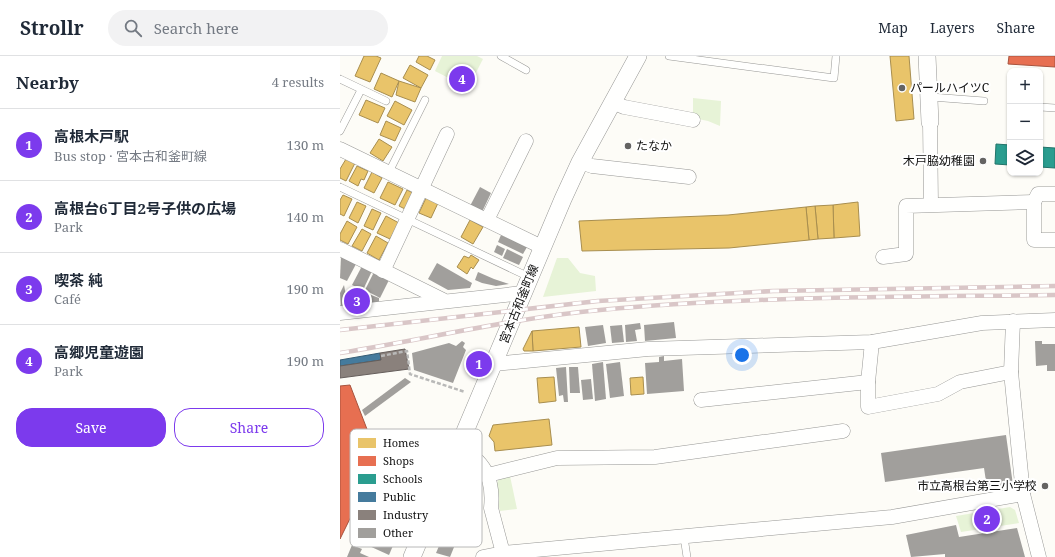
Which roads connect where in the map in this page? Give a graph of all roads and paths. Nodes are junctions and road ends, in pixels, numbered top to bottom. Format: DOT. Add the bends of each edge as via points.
graph roads {
  1 [pos="501,56"];
  2 [pos="638,56"];
  3 [pos="669,56"];
  4 [pos="836,56"];
  5 [pos="928,56"];
  6 [pos="526,70"];
  7 [pos="340,79"];
  8 [pos="360,90"];
  9 [pos="931,97"];
  10 [pos="425,100"];
  11 [pos="386,101"];
  12 [pos="984,101"];
  13 [pos="612,102"];
  14 [pos="1043,107"];
  15 [pos="1055,108"];
  16 [pos="693,120"];
  17 [pos="930,122"];
  18 [pos="340,131"];
  19 [pos="447,134"];
  20 [pos="526,141"];
  21 [pos="340,149"];
  22 [pos="580,162"];
  23 [pos="389,172"];
  24 [pos="689,177"];
  25 [pos="340,187"];
  26 [pos="422,189"];
  27 [pos="1055,194"];
  28 [pos="1034,202"];
  29 [pos="931,204"];
  30 [pos="407,220"];
  31 [pos="487,220"];
  32 [pos="1055,240"];
  33 [pos="542,247"];
  34 [pos="340,249"];
  35 [pos="883,257"];
  36 [pos="384,271"];
  37 [pos="529,277"];
  38 [pos="523,293"];
  39 [pos="443,300"];
  40 [pos="340,312"];
  41 [pos="1055,320"];
  42 [pos="1013,321"];
  43 [pos="872,342"];
  44 [pos="381,356"];
  45 [pos="494,364"];
  46 [pos="1011,372"];
  47 [pos="868,382"];
  48 [pos="469,393"];
  49 [pos="701,400"];
  50 [pos="466,429"];
  51 [pos="843,431"];
  52 [pos="482,464"];
  53 [pos="488,475"];
  54 [pos="1023,494"];
  55 [pos="684,537"];
  56 [pos="416,547"];
  57 [pos="503,555"];
  58 [pos="412,557"];
  59 [pos="483,557"];
  60 [pos="687,557"];
  61 [pos="1039,557"];
  1 -- 6 [label="lane"];
  2 -- 13 [label="street, 宮本古和釜町線"];
  3 -- 4 [label="lane" via="834,78"];
  5 -- 9 [label="street"];
  7 -- 8 [label="lane"];
  8 -- 11 [label="lane"];
  8 -- 18 [label="lane"];
  9 -- 12 [label="lane"];
  9 -- 17 [label="street"];
  10 -- 23 [label="lane"];
  13 -- 16 [label="street" via="624,107"];
  13 -- 22 [label="street, 宮本古和釜町線"];
  14 -- 15 [label="lane"];
  17 -- 29 [label="street"];
  19 -- 26 [label="street"];
  20 -- 31 [label="street"];
  21 -- 23 [label="street"];
  22 -- 24 [label="street" via="592,166"];
  22 -- 33 [label="street, 宮本古和釜町線"];
  23 -- 26 [label="street"];
  25 -- 30 [label="lane"];
  26 -- 30 [label="street"];
  26 -- 31 [label="street"];
  27 -- 28 [label="street" via="1038,194"];
  28 -- 29 [label="street"];
  28 -- 32 [label="street" via="1034,240"];
  29 -- 35 [label="street" via="906,206 906,254"];
  30 -- 36 [label="street"];
  30 -- 37 [label="lane"];
  31 -- 33 [label="street"];
  33 -- 37 [label="street, 宮本古和釜町線"];
  34 -- 36 [label="street"];
  36 -- 39 [label="street"];
  37 -- 38 [label="street, 宮本古和釜町線"];
  38 -- 39 [label="street"];
  38 -- 45 [label="street, 宮本古和釜町線"];
  39 -- 40 [label="street"];
  41 -- 42 [label="street"];
  42 -- 43 [label="street" via="982,323"];
  42 -- 46 [label="street"];
  43 -- 45 [label="street" via="648,349"];
  43 -- 47 [label="street"];
  44 -- 48 [label="path" via="407,351 410,374"];
  45 -- 50 [label="street, 宮本古和釜町線"];
  46 -- 47 [label="street" via="960,382 938,394 868,408"];
  46 -- 54 [label="street"];
  47 -- 49 [label="street"];
  51 -- 53 [label="street" via="655,456 557,458"];
  52 -- 53 [label="street"];
  53 -- 57 [label="street" via="491,508"];
  54 -- 55 [label="street" via="892,517"];
  54 -- 61 [label="street"];
  55 -- 57 [label="street"];
  55 -- 60 [label="lane"];
  56 -- 58 [label="street, 宮本古和釜町線"];
  57 -- 59 [label="street"];
}
